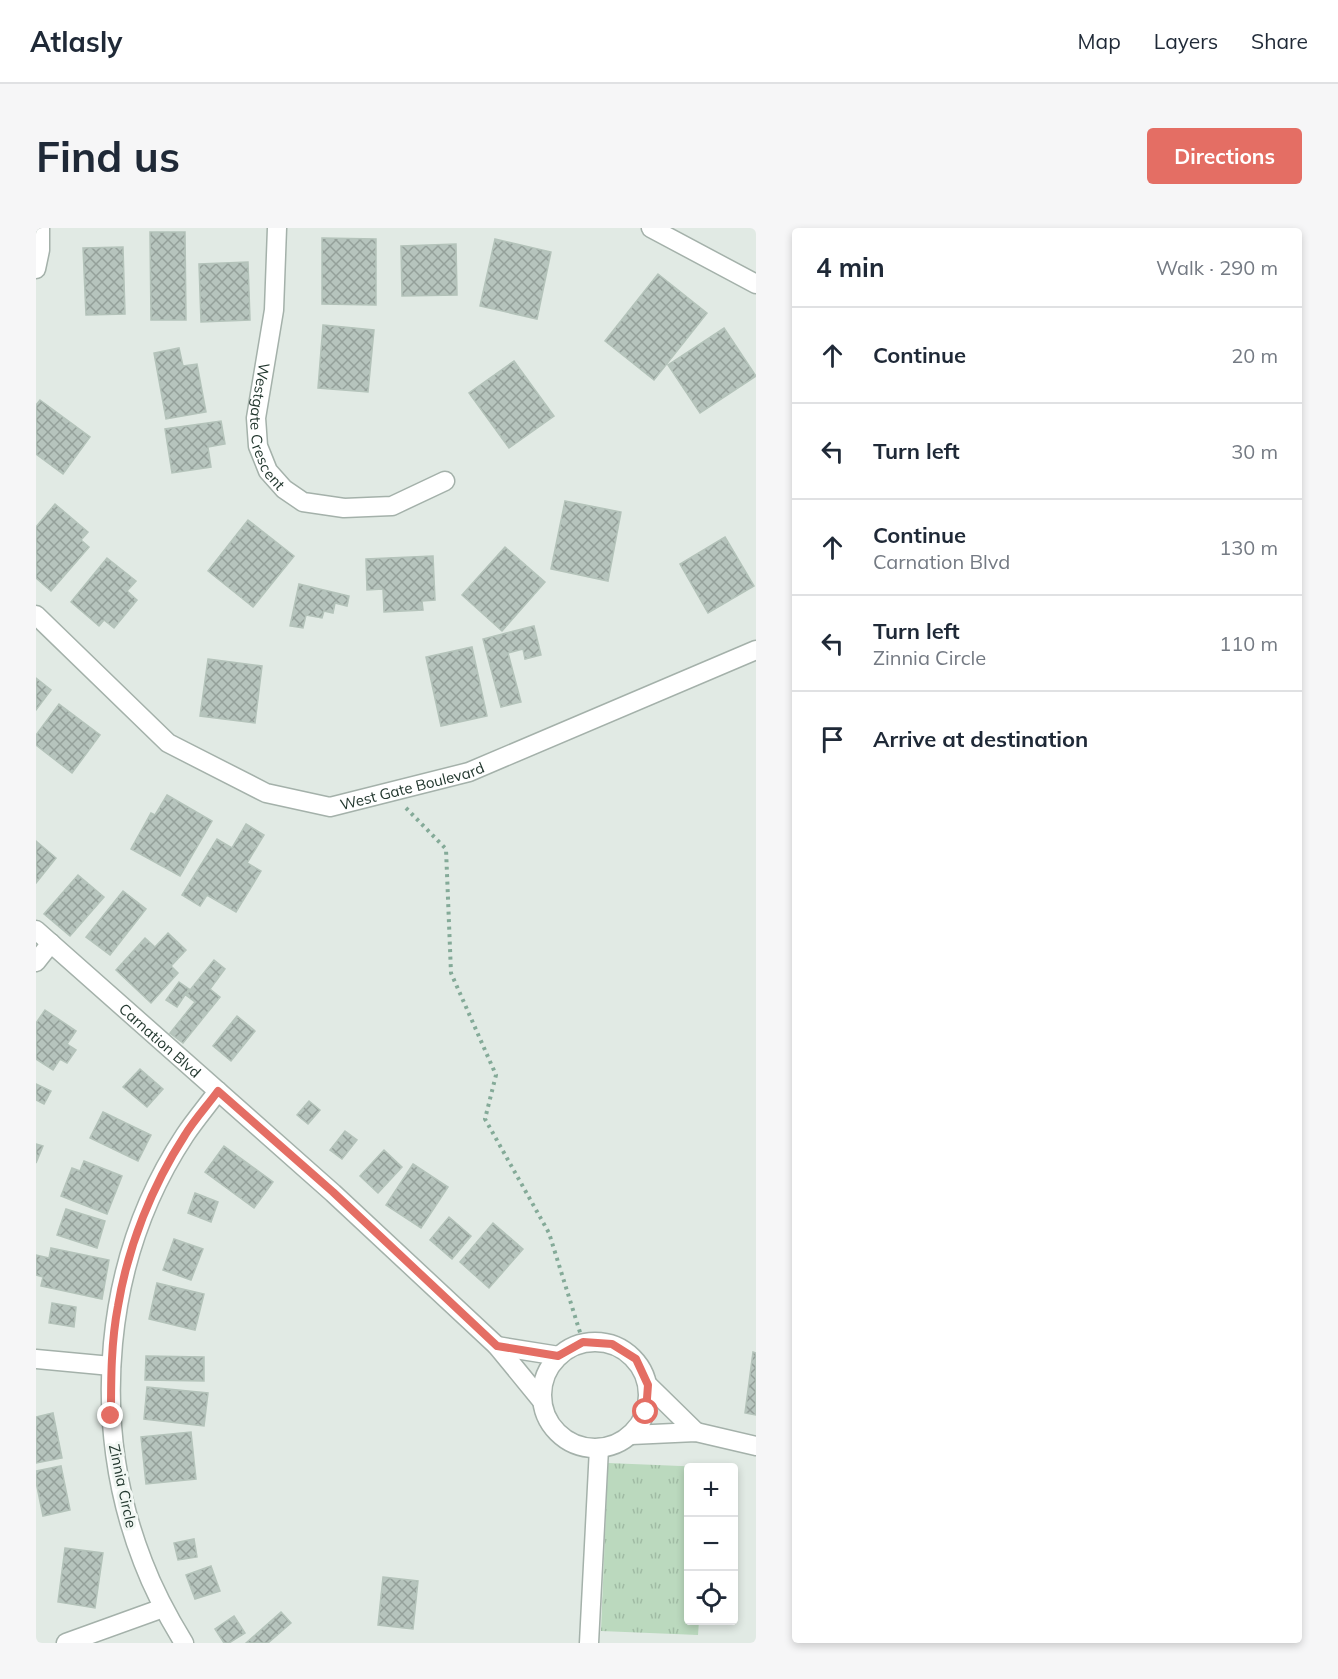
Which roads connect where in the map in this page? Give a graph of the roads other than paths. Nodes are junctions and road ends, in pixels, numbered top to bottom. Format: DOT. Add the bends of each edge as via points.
graph roads {
  1 [pos="40,228"];
  2 [pos="277,228"];
  3 [pos="651,228"];
  4 [pos="36,269"];
  5 [pos="756,284"];
  6 [pos="445,481"];
  7 [pos="36,615"];
  8 [pos="756,650"];
  9 [pos="36,930"];
  10 [pos="51,943"];
  11 [pos="36,963"];
  12 [pos="218,1091"];
  13 [pos="497,1346"];
  14 [pos="558,1356"];
  15 [pos="36,1359"];
  16 [pos="111,1366"];
  17 [pos="648,1385"];
  18 [pos="542,1401"];
  19 [pos="696,1432"];
  20 [pos="631,1435"];
  21 [pos="756,1446"];
  22 [pos="599,1448"];
  23 [pos="163,1608"];
  24 [pos="66,1643"];
  25 [pos="184,1643"];
  26 [pos="589,1643"];
  1 -- 4 [label="street"];
  2 -- 6 [label="street, Westgate Crescent" via="274,310 256,418 258,446 268,471 303,502 344,508 392,506"];
  3 -- 5 [label="street"];
  7 -- 8 [label="street, West Gate Boulevard" via="168,742 266,793 330,807 469,772"];
  9 -- 10 [label="street, Carnation Blvd"];
  10 -- 11 [label="street"];
  10 -- 12 [label="street, Carnation Blvd"];
  12 -- 13 [label="street, Carnation Blvd" via="333,1192"];
  12 -- 16 [label="street, Zinnia Circle" via="185,1135 155,1189 133,1245 118,1305"];
  13 -- 14 [label="street"];
  13 -- 18 [label="street, Carnation Blvd"];
  14 -- 17 [label="street" via="583,1342 612,1344 636,1359"];
  14 -- 18 [label="street" via="545,1377"];
  15 -- 16 [label="street"];
  16 -- 23 [label="street, Zinnia Circle" via="116,1466 143,1563"];
  17 -- 19 [label="street"];
  17 -- 20 [label="street" via="646,1412"];
  18 -- 22 [label="street" via="549,1421 561,1436 579,1446"];
  19 -- 20 [label="street"];
  19 -- 21 [label="street"];
  20 -- 22 [label="street"];
  22 -- 26 [label="street"];
  23 -- 24 [label="street"];
  23 -- 25 [label="street, Zinnia Circle"];
}
